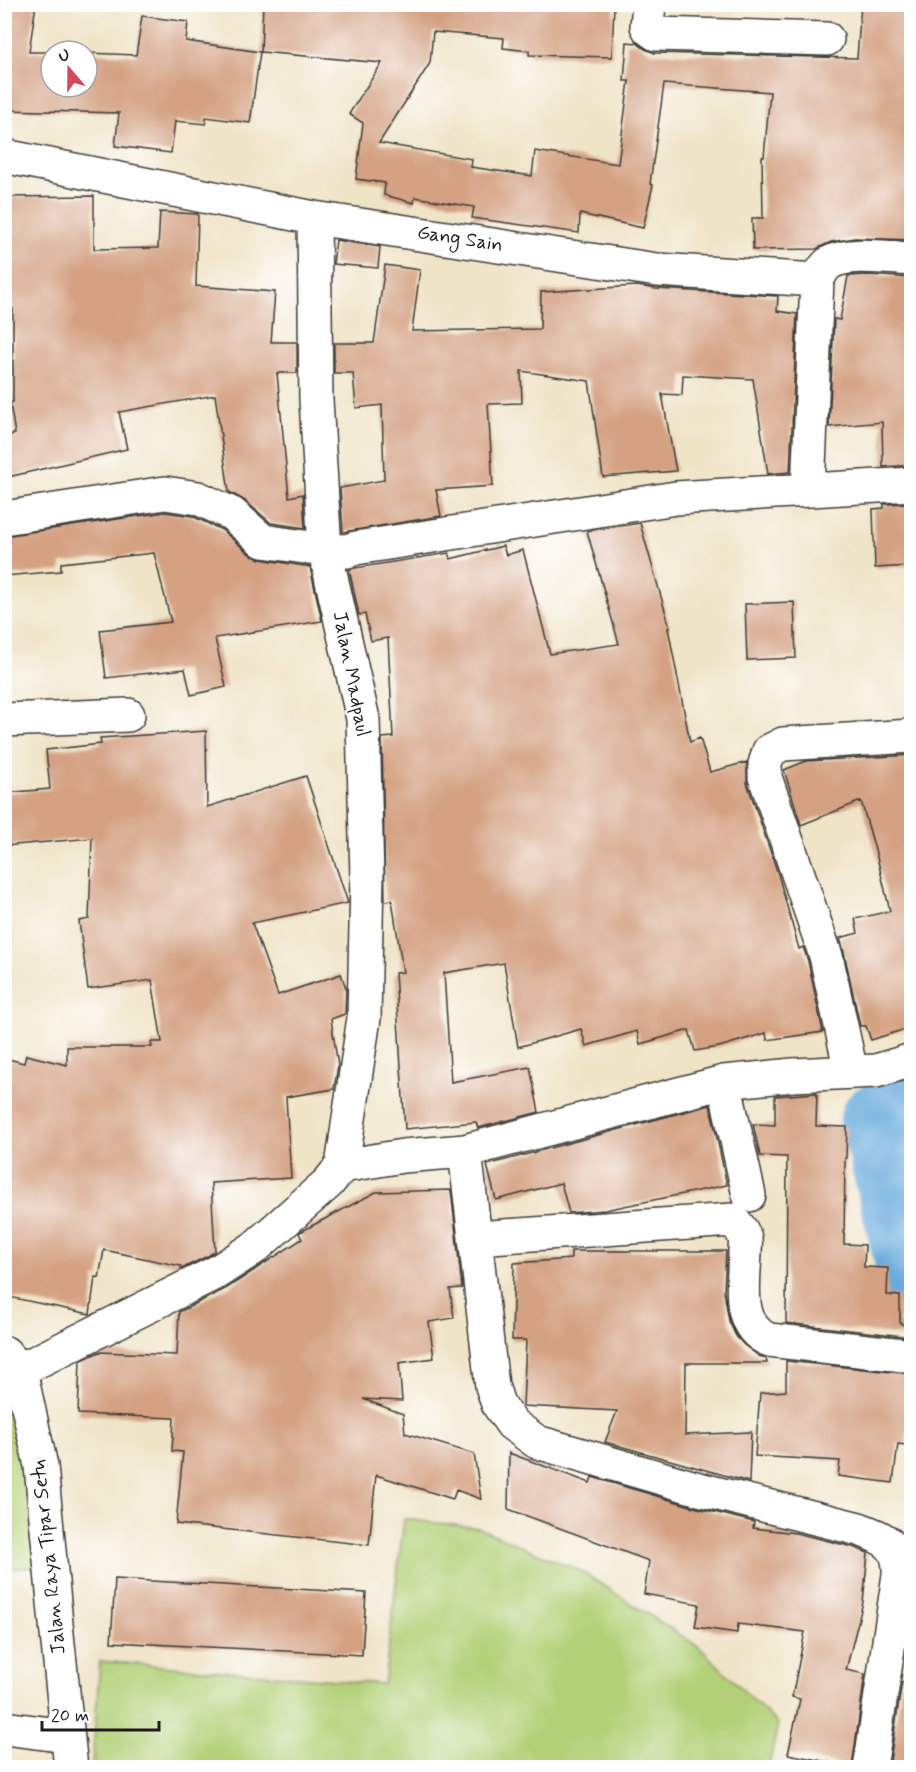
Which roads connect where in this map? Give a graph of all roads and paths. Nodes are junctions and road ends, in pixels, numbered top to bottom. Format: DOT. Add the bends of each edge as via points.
graph roads {
  1 [pos="649,4"];
  2 [pos="827,39"];
  3 [pos="4,156"];
  4 [pos="314,218"];
  5 [pos="912,259"];
  6 [pos="817,280"];
  7 [pos="912,484"];
  8 [pos="808,490"];
  9 [pos="4,518"];
  10 [pos="325,550"];
  11 [pos="128,716"];
  12 [pos="4,720"];
  13 [pos="912,736"];
  14 [pos="912,1060"];
  15 [pos="851,1072"];
  16 [pos="724,1082"];
  17 [pos="465,1151"];
  18 [pos="342,1166"];
  19 [pos="749,1195"];
  20 [pos="476,1238"];
  21 [pos="912,1356"];
  22 [pos="12,1362"];
  23 [pos="4,1728"];
  24 [pos="68,1736"];
  25 [pos="71,1767"];
  26 [pos="870,1767"];
  1 -- 2 [label="street" via="647,26 656,34"];
  3 -- 4 [label="street, Gang Sain"];
  4 -- 6 [label="street, Gang Sain" via="657,270"];
  4 -- 10 [label="street, Jalan Madpaul" via="316,400"];
  5 -- 6 [label="street" via="838,258 826,266"];
  6 -- 8 [label="street"];
  7 -- 8 [label="street"];
  8 -- 10 [label="street" via="676,498 347,551"];
  9 -- 10 [label="street" via="165,493 198,498 232,514 263,541"];
  10 -- 18 [label="street, Jalan Madpaul" via="363,719 367,878 364,1018"];
  11 -- 12 [label="street"];
  13 -- 15 [label="street" via="783,744 769,751 765,764 765,777 826,956"];
  14 -- 15 [label="street" via="876,1071"];
  15 -- 16 [label="street"];
  16 -- 17 [label="street"];
  16 -- 19 [label="street"];
  17 -- 18 [label="street" via="403,1155"];
  17 -- 20 [label="street"];
  18 -- 22 [label="street" via="322,1189 254,1248 217,1272"];
  20 -- 21 [label="street" via="732,1220 745,1239 744,1305 752,1328 760,1336"];
  20 -- 26 [label="street" via="492,1386 498,1404 512,1424 537,1442 699,1489 859,1528 896,1551 899,1575"];
  22 -- 24 [label="street, Jalan Raya Tipar Setu" via="41,1467"];
  23 -- 24 [label="street"];
  24 -- 25 [label="street, Jalan Raya Tipar Setu"];
}
